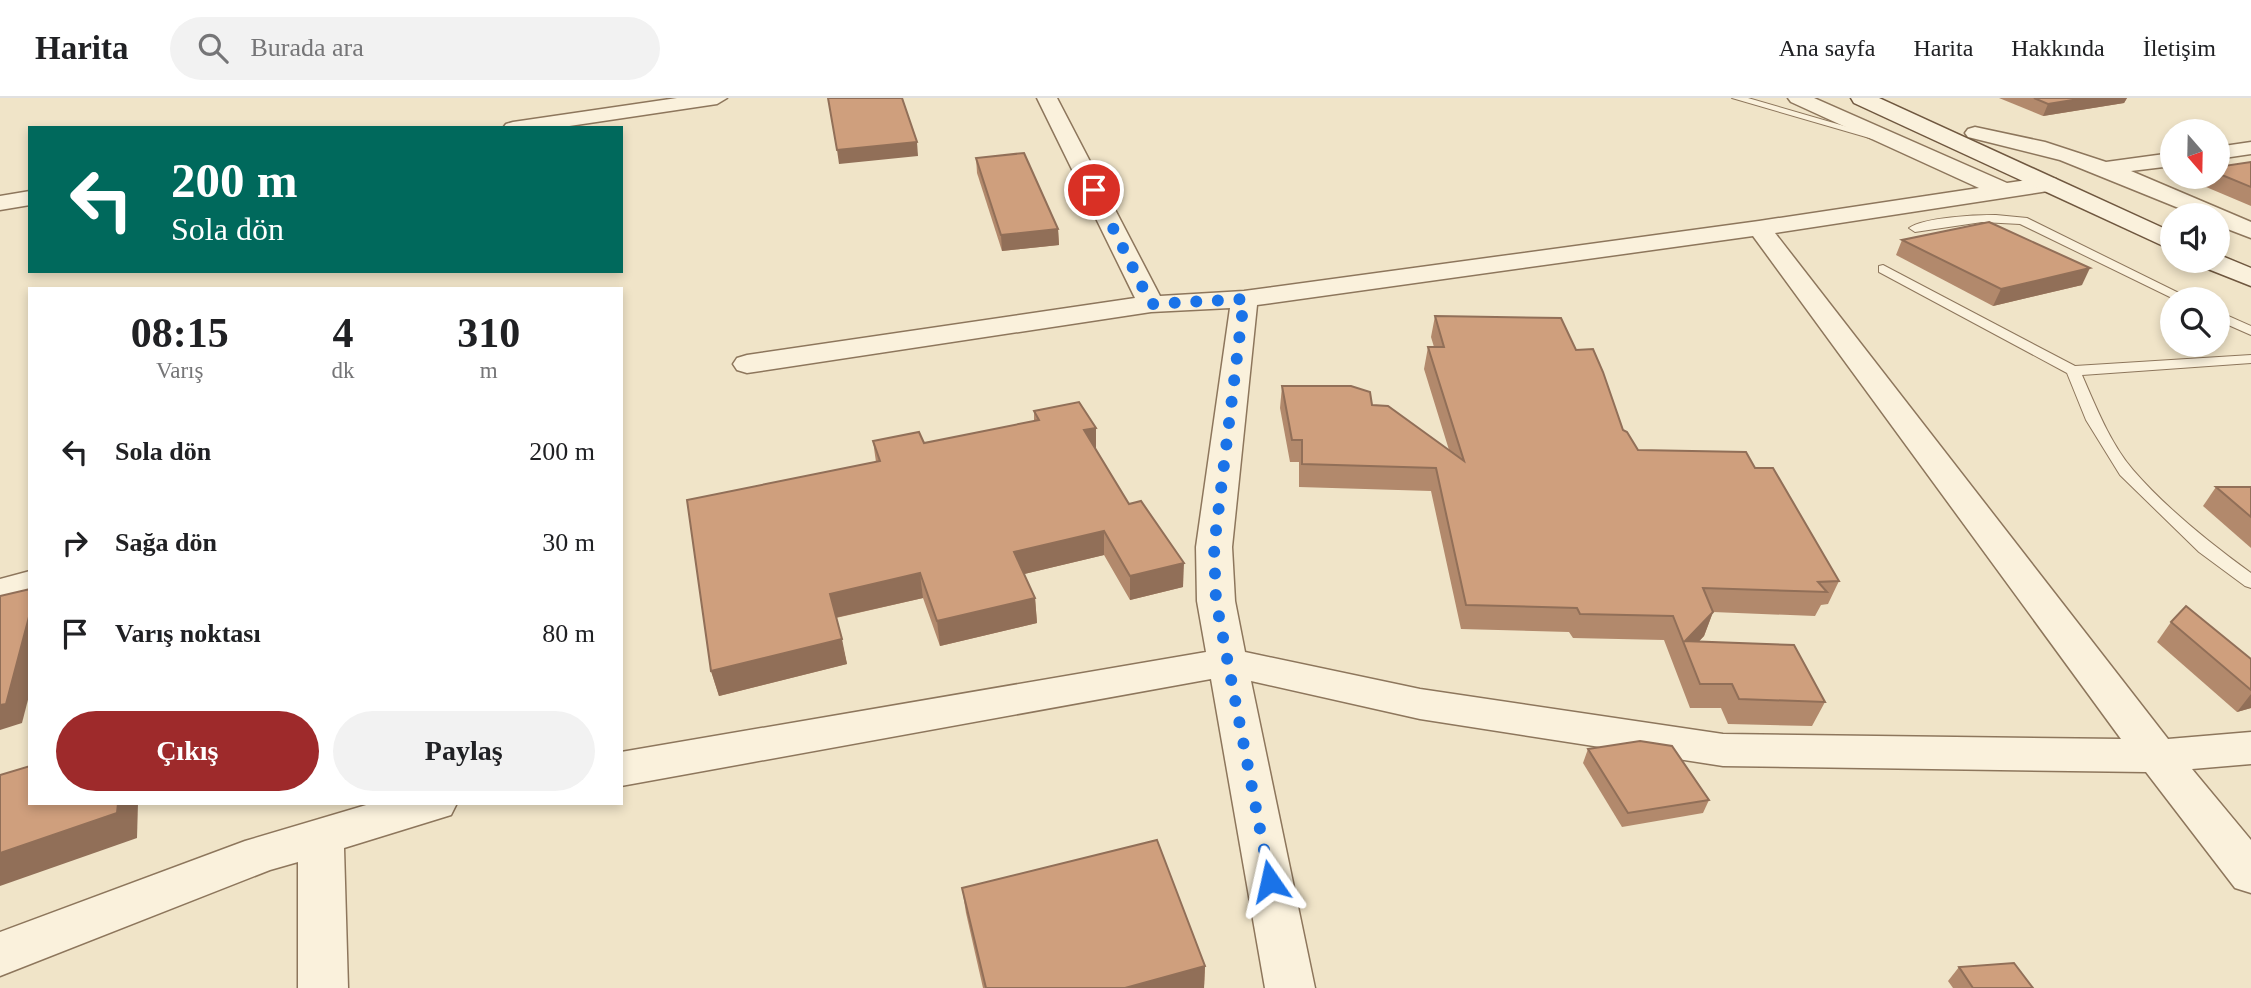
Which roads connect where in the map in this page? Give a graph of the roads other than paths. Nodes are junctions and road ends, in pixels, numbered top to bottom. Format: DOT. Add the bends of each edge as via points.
graph roads {
  1 [pos="717,98"];
  2 [pos="1047,98"];
  3 [pos="1737,98"];
  4 [pos="1798,98"];
  5 [pos="1862,98"];
  6 [pos="1899,98"];
  7 [pos="527,126"];
  8 [pos="1975,133"];
  9 [pos="1900,144"];
  10 [pos="2251,148"];
  11 [pos="2230,151"];
  12 [pos="2160,161"];
  13 [pos="2101,169"];
  14 [pos="2048,184"];
  15 [pos="2003,190"];
  16 [pos="28,198"];
  17 [pos="0,203"];
  18 [pos="2184,203"];
  19 [pos="2160,217"];
  20 [pos="2230,222"];
  21 [pos="1759,228"];
  22 [pos="1915,228"];
  23 [pos="2251,231"];
  24 [pos="2160,236"];
  25 [pos="2230,249"];
  26 [pos="2251,258"];
  27 [pos="2230,269"];
  28 [pos="1883,270"];
  29 [pos="2251,278"];
  30 [pos="2160,287"];
  31 [pos="1244,299"];
  32 [pos="1151,304"];
  33 [pos="2230,321"];
  34 [pos="2251,331"];
  35 [pos="2251,359"];
  36 [pos="747,364"];
  37 [pos="2074,371"];
  38 [pos="2251,582"];
  39 [pos="28,584"];
  40 [pos="0,591"];
  41 [pos="1227,662"];
  42 [pos="2251,748"];
  43 [pos="2157,756"];
  44 [pos="623,769"];
  45 [pos="428,805"];
  46 [pos="321,836"];
  47 [pos="2251,874"];
  48 [pos="0,954"];
  49 [pos="323,988"];
  50 [pos="1290,988"];
  1 -- 7 [label="street"];
  2 -- 32 [label="street"];
  3 -- 9 [label="lane"];
  4 -- 9 [label="street"];
  5 -- 14 [label="main road"];
  6 -- 8 [label="main road"];
  8 -- 13 [label="street" via="2027,143"];
  8 -- 19 [label="main road"];
  9 -- 15 [label="street"];
  10 -- 11 [label="street"];
  12 -- 13 [label="street"];
  13 -- 18 [label="street"];
  14 -- 15 [label="street"];
  14 -- 24 [label="main road"];
  15 -- 21 [label="street"];
  16 -- 17 [label="street"];
  20 -- 23 [label="street"];
  21 -- 31 [label="street"];
  21 -- 43 [label="street"];
  22 -- 30 [label="lane" via="1976,218 2023,221"];
  25 -- 26 [label="main road"];
  27 -- 29 [label="main road"];
  28 -- 37 [label="lane"];
  31 -- 32 [label="street"];
  31 -- 41 [label="street" via="1214,547 1216,601"];
  32 -- 36 [label="street"];
  33 -- 34 [label="lane"];
  35 -- 37 [label="lane"];
  37 -- 38 [label="lane" via="2094,420 2126,472 2205,548"];
  39 -- 40 [label="street"];
  41 -- 43 [label="street" via="1420,704 1724,750"];
  41 -- 44 [label="street"];
  41 -- 50 [label="street"];
  42 -- 43 [label="street"];
  43 -- 47 [label="street"];
  45 -- 46 [label="street"];
  46 -- 48 [label="street" via="261,854"];
  46 -- 49 [label="street"];
}
